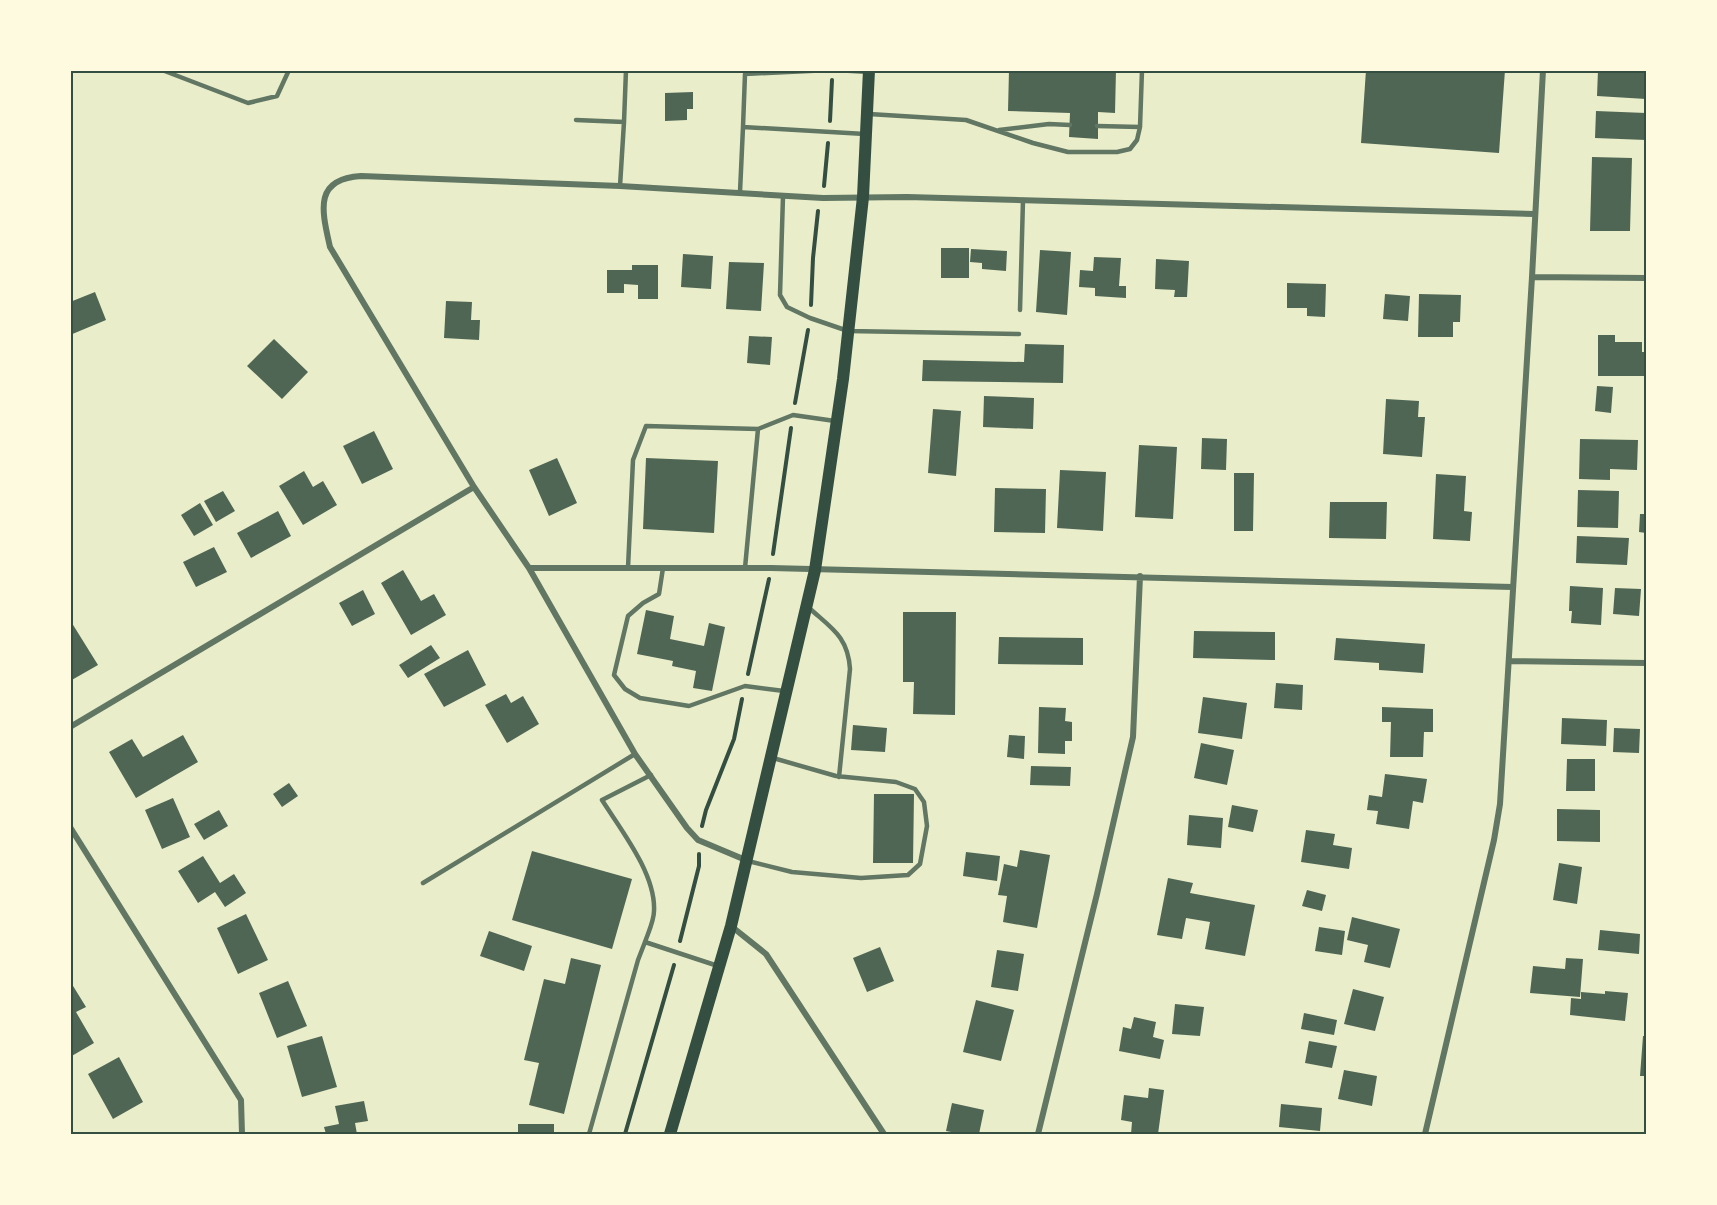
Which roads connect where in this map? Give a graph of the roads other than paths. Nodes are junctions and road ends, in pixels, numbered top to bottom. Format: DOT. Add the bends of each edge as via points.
graph roads {
  1 [pos="162,70"];
  2 [pos="289,70"];
  3 [pos="626,70"];
  4 [pos="833,70"];
  5 [pos="1142,70"];
  6 [pos="1543,70"];
  7 [pos="869,71"];
  8 [pos="866,114"];
  9 [pos="576,120"];
  10 [pos="624,122"];
  11 [pos="1070,125"];
  12 [pos="1097,126"];
  13 [pos="743,127"];
  14 [pos="1140,127"];
  15 [pos="997,131"];
  16 [pos="865,134"];
  17 [pos="620,186"];
  18 [pos="740,192"];
  19 [pos="783,196"];
  20 [pos="862,197"];
  21 [pos="1023,200"];
  22 [pos="1534,214"];
  23 [pos="1532,277"];
  24 [pos="1647,278"];
  25 [pos="1020,310"];
  26 [pos="848,331"];
  27 [pos="1019,334"];
  28 [pos="837,422"];
  29 [pos="758,429"];
  30 [pos="474,487"];
  31 [pos="529,568"];
  32 [pos="628,568"];
  33 [pos="663,568"];
  34 [pos="744,568"];
  35 [pos="815,570"];
  36 [pos="1140,576"];
  37 [pos="1512,587"];
  38 [pos="806,605"];
  39 [pos="1509,661"];
  40 [pos="1647,663"];
  41 [pos="787,692"];
  42 [pos="70,727"];
  43 [pos="635,754"];
  44 [pos="772,758"];
  45 [pos="651,775"];
  46 [pos="839,777"];
  47 [pos="70,827"];
  48 [pos="748,861"];
  49 [pos="423,883"];
  50 [pos="731,926"];
  51 [pos="645,942"];
  52 [pos="721,966"];
  53 [pos="242,1134"];
  54 [pos="589,1134"];
  55 [pos="670,1134"];
  56 [pos="884,1134"];
  57 [pos="1038,1134"];
  58 [pos="1425,1134"];
  1 -- 2 [label="lane" via="248,104 277,96"];
  3 -- 10 [label="lane"];
  4 -- 7 [label="lane"];
  4 -- 13 [label="lane" via="745,74"];
  5 -- 14 [label="lane"];
  6 -- 22 [label="street"];
  7 -- 8 [label="main road"];
  8 -- 15 [label="lane" via="966,120"];
  8 -- 16 [label="main road"];
  9 -- 10 [label="lane"];
  10 -- 17 [label="lane"];
  11 -- 15 [label="lane"];
  12 -- 14 [label="lane"];
  13 -- 16 [label="lane"];
  13 -- 18 [label="lane"];
  14 -- 15 [label="lane" via="1130,149 1118,152 1068,152"];
  16 -- 20 [label="main road"];
  17 -- 18 [label="street"];
  17 -- 30 [label="street" via="361,176 334,182 326,191 324,224 330,247"];
  18 -- 19 [label="street"];
  19 -- 20 [label="street"];
  19 -- 26 [label="lane" via="780,295 787,308"];
  20 -- 21 [label="street"];
  20 -- 26 [label="main road"];
  21 -- 22 [label="street"];
  21 -- 25 [label="lane"];
  22 -- 23 [label="street"];
  23 -- 24 [label="street"];
  23 -- 37 [label="street"];
  26 -- 27 [label="lane"];
  26 -- 28 [label="main road"];
  28 -- 29 [label="lane" via="793,415"];
  28 -- 35 [label="main road"];
  29 -- 32 [label="lane" via="646,426 633,460"];
  29 -- 34 [label="lane"];
  30 -- 31 [label="street"];
  30 -- 42 [label="street"];
  31 -- 32 [label="street"];
  31 -- 43 [label="street"];
  32 -- 33 [label="street"];
  33 -- 34 [label="street"];
  33 -- 41 [label="lane" via="659,594 628,616 615,675 625,689 640,698 689,706 745,686"];
  34 -- 35 [label="street"];
  35 -- 36 [label="street"];
  35 -- 38 [label="main road"];
  36 -- 37 [label="street"];
  36 -- 57 [label="street" via="1132,737"];
  37 -- 39 [label="street"];
  38 -- 41 [label="main road"];
  38 -- 46 [label="lane" via="842,639 849,652"];
  39 -- 40 [label="street"];
  39 -- 58 [label="street" via="1494,840"];
  41 -- 44 [label="main road"];
  43 -- 45 [label="street"];
  43 -- 49 [label="lane"];
  44 -- 46 [label="lane"];
  44 -- 48 [label="main road"];
  45 -- 48 [label="street" via="698,840"];
  45 -- 51 [label="lane" via="602,800 651,886 655,912"];
  46 -- 48 [label="lane" via="896,782 915,789 924,802 927,826 920,864 908,875 861,878 792,872"];
  47 -- 53 [label="street" via="241,1100"];
  48 -- 50 [label="main road"];
  50 -- 52 [label="main road"];
  50 -- 56 [label="street" via="766,954"];
  51 -- 52 [label="lane"];
  51 -- 54 [label="lane"];
  52 -- 55 [label="main road"];
}
